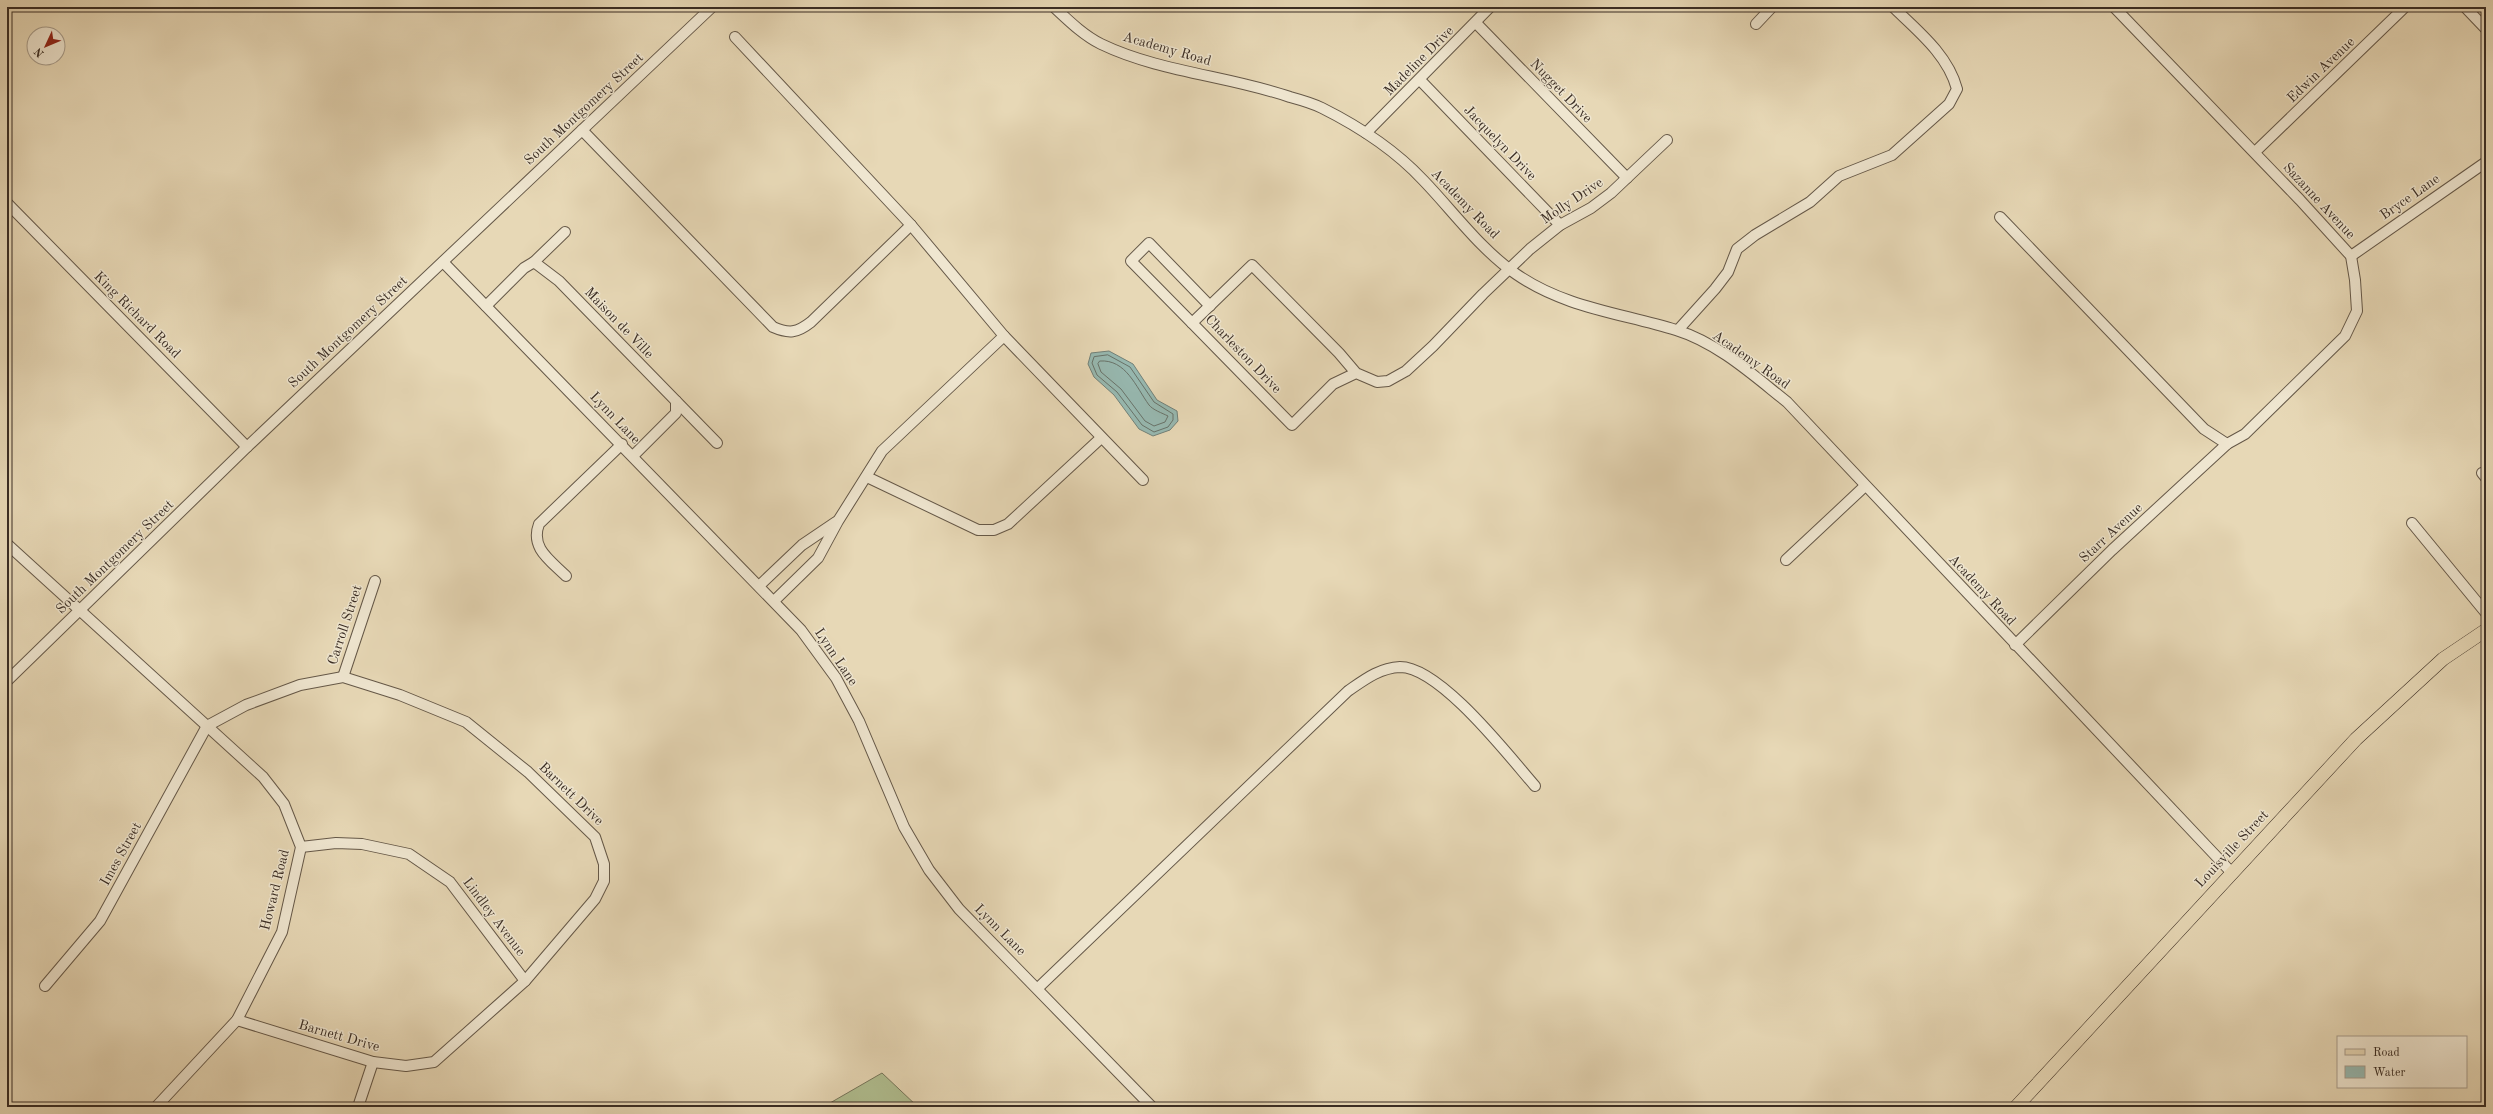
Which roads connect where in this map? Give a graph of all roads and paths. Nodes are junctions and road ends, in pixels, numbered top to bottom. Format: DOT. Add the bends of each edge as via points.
graph roads {
  1 [pos="712,7"];
  2 [pos="1054,7"];
  3 [pos="1490,7"];
  4 [pos="1772,7"];
  5 [pos="1893,7"];
  6 [pos="2114,7"];
  7 [pos="2405,7"];
  8 [pos="2464,7"];
  9 [pos="1476,23"];
  10 [pos="1756,24"];
  11 [pos="2486,29"];
  12 [pos="735,37"];
  13 [pos="1420,80"];
  14 [pos="582,130"];
  15 [pos="1366,133"];
  16 [pos="1667,140"];
  17 [pos="2254,152"];
  18 [pos="2486,162"];
  19 [pos="1627,178"];
  20 [pos="7,203"];
  21 [pos="2000,217"];
  22 [pos="911,225"];
  23 [pos="1560,225"];
  24 [pos="565,232"];
  25 [pos="2351,256"];
  26 [pos="443,262"];
  27 [pos="534,262"];
  28 [pos="1510,268"];
  29 [pos="486,306"];
  30 [pos="1210,306"];
  31 [pos="1192,323"];
  32 [pos="1678,330"];
  33 [pos="1004,336"];
  34 [pos="1356,373"];
  35 [pos="676,401"];
  36 [pos="1101,438"];
  37 [pos="717,443"];
  38 [pos="622,444"];
  39 [pos="2227,444"];
  40 [pos="247,447"];
  41 [pos="633,456"];
  42 [pos="867,478"];
  43 [pos="1143,480"];
  44 [pos="1865,486"];
  45 [pos="838,521"];
  46 [pos="2412,523"];
  47 [pos="7,544"];
  48 [pos="1786,560"];
  49 [pos="566,576"];
  50 [pos="374,581"];
  51 [pos="760,585"];
  52 [pos="774,601"];
  53 [pos="79,611"];
  54 [pos="2486,613"];
  55 [pos="2486,630"];
  56 [pos="2015,645"];
  57 [pos="343,678"];
  58 [pos="7,681"];
  59 [pos="207,726"];
  60 [pos="1535,786"];
  61 [pos="301,847"];
  62 [pos="2232,873"];
  63 [pos="525,981"];
  64 [pos="46,986"];
  65 [pos="1038,988"];
  66 [pos="237,1020"];
  67 [pos="373,1062"];
  68 [pos="156,1107"];
  69 [pos="358,1107"];
  70 [pos="1152,1107"];
  71 [pos="2016,1107"];
  1 -- 14 [label="street, South Montgomery Street"];
  2 -- 15 [label="street, Academy Road" via="1073,25 1100,44 1140,59 1272,91 1321,107"];
  3 -- 9 [label="street, Madeline Drive"];
  4 -- 10 [label="street"];
  5 -- 32 [label="street" via="1933,47 1951,71 1957,89 1949,104 1892,155 1839,176 1810,202 1761,231 1737,249 1728,272 1716,290"];
  6 -- 17 [label="street, Sazanne Avenue"];
  7 -- 17 [label="street, Edwin Avenue"];
  8 -- 11 [label="street"];
  9 -- 13 [label="street, Madeline Drive"];
  9 -- 19 [label="street, Nugget Drive"];
  12 -- 22 [label="street"];
  13 -- 15 [label="street, Madeline Drive"];
  13 -- 23 [label="street, Jacquelyn Drive"];
  14 -- 22 [label="street" via="773,326 785,332 798,332 811,322"];
  14 -- 26 [label="street, South Montgomery Street"];
  15 -- 28 [label="street, Academy Road" via="1421,178 1477,238"];
  16 -- 19 [label="street, Molly Drive"];
  17 -- 25 [label="street, Sazanne Avenue"];
  18 -- 25 [label="street, Bryce Lane"];
  19 -- 23 [label="street, Molly Drive" via="1591,208"];
  20 -- 40 [label="street, King Richard Road"];
  21 -- 39 [label="street" via="2204,429"];
  22 -- 33 [label="street"];
  23 -- 28 [label="street, Molly Drive"];
  24 -- 27 [label="street"];
  25 -- 39 [label="street, Sazanne Avenue" via="2356,280 2357,311 2345,336 2245,434"];
  26 -- 29 [label="street, Lynn Lane"];
  26 -- 40 [label="street, South Montgomery Street"];
  27 -- 29 [label="street" via="524,268"];
  27 -- 35 [label="street, Maison de Ville" via="559,281"];
  28 -- 32 [label="street, Academy Road" via="1556,296 1600,312"];
  28 -- 34 [label="street, Charleston Drive" via="1406,371 1388,381 1377,382"];
  29 -- 38 [label="street, Lynn Lane"];
  30 -- 31 [label="street, Charleston Drive"];
  30 -- 31 [label="street" via="1149,243 1131,261"];
  30 -- 34 [label="street, Charleston Drive" via="1252,265"];
  31 -- 34 [label="street, Charleston Drive" via="1292,426 1333,384"];
  32 -- 44 [label="street, Academy Road" via="1713,347 1787,402"];
  33 -- 36 [label="street"];
  33 -- 42 [label="street" via="882,451"];
  35 -- 37 [label="street, Maison de Ville"];
  35 -- 41 [label="street" via="676,413"];
  36 -- 42 [label="street" via="1008,524 994,530 978,530"];
  36 -- 43 [label="street"];
  38 -- 41 [label="street, Lynn Lane"];
  38 -- 49 [label="street" via="539,524 536,532 537,546"];
  39 -- 56 [label="street, Starr Avenue" via="2112,550"];
  40 -- 53 [label="street, South Montgomery Street"];
  41 -- 51 [label="street, Lynn Lane"];
  42 -- 45 [label="street"];
  44 -- 48 [label="street"];
  44 -- 56 [label="street, Academy Road"];
  45 -- 51 [label="street" via="802,545"];
  45 -- 52 [label="street" via="818,558"];
  46 -- 54 [label="street"];
  47 -- 53 [label="street, Howard Road"];
  50 -- 57 [label="street, Carroll Street"];
  51 -- 52 [label="street, Lynn Lane"];
  52 -- 65 [label="street, Lynn Lane" via="801,630 836,678 859,721 904,827 929,870 959,908"];
  53 -- 58 [label="street, South Montgomery Street"];
  53 -- 59 [label="street, Howard Road"];
  55 -- 62 [label="main road, Louisville Street" via="2443,659 2356,739"];
  56 -- 62 [label="street, Academy Road"];
  57 -- 59 [label="street, Barnett Drive" via="300,685 246,705"];
  57 -- 63 [label="street, Barnett Drive" via="400,695 466,722 528,772 595,837 604,864 604,881 595,900"];
  59 -- 61 [label="street, Howard Road" via="263,777 284,804"];
  59 -- 64 [label="street, Imes Street" via="100,921"];
  60 -- 65 [label="street" via="1457,700 1436,682 1416,670 1400,667 1380,671 1348,691"];
  61 -- 63 [label="street, Lindley Avenue" via="336,843 362,844 409,854 450,882"];
  61 -- 66 [label="street, Howard Road" via="282,932"];
  62 -- 71 [label="main road, Louisville Street"];
  63 -- 67 [label="street, Barnett Drive" via="434,1062 406,1066"];
  65 -- 70 [label="street, Lynn Lane"];
  66 -- 67 [label="street, Barnett Drive"];
  66 -- 68 [label="street, Howard Road"];
  67 -- 69 [label="street"];
}
